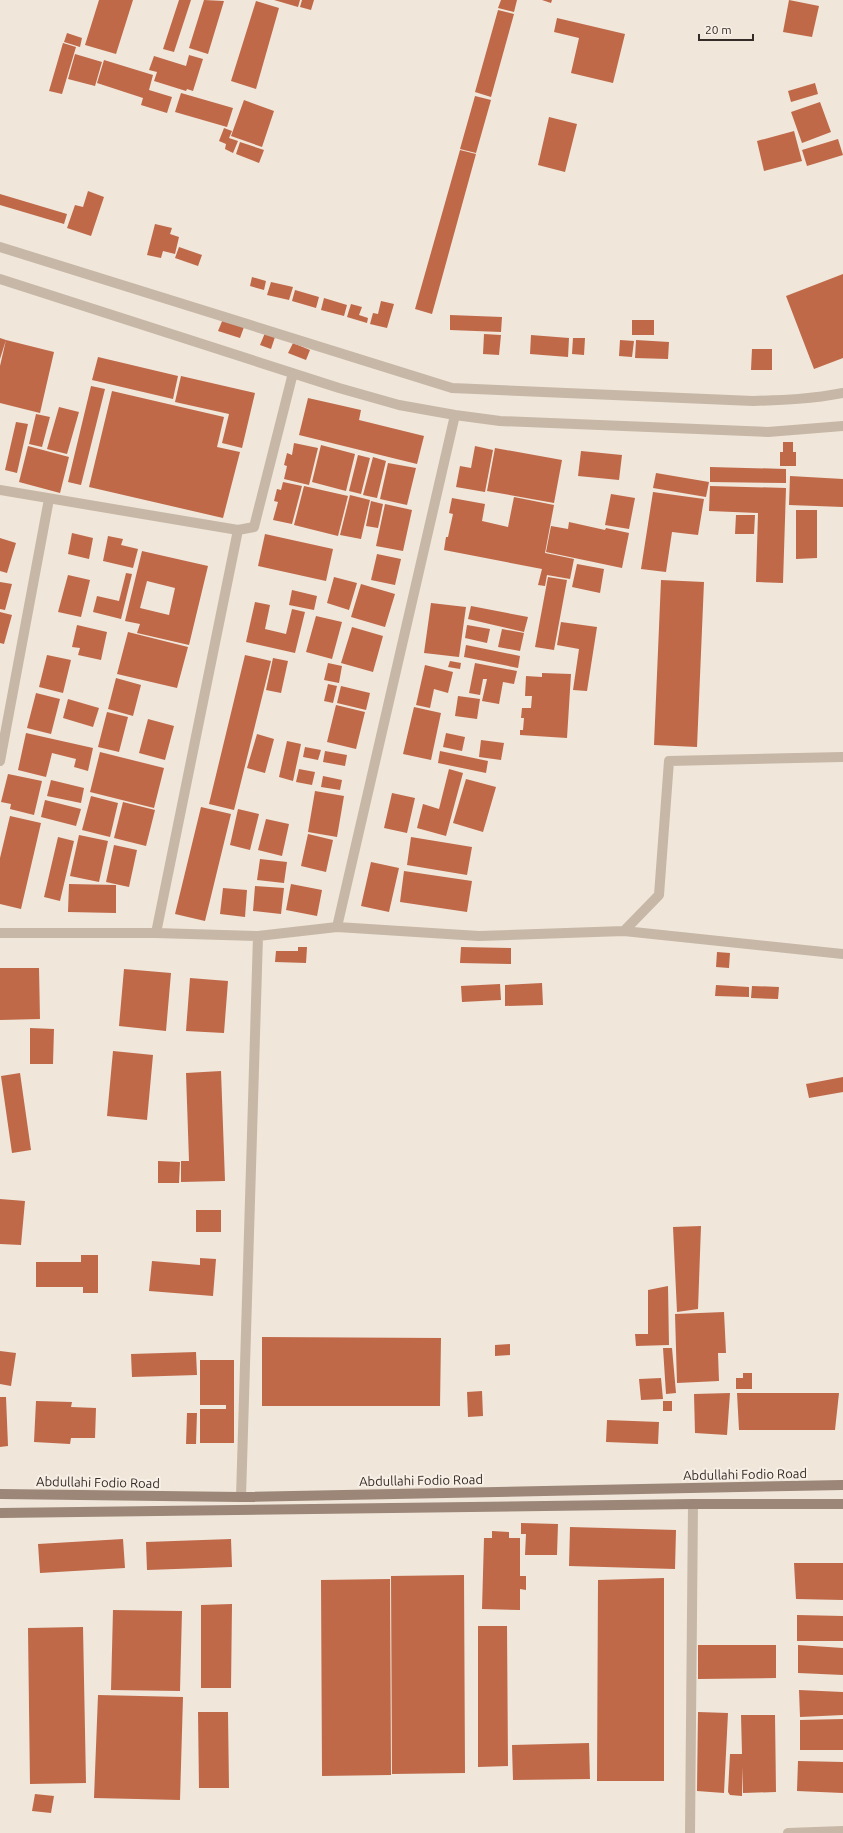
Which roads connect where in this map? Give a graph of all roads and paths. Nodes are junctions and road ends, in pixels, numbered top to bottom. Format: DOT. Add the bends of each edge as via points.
graph roads {
  1 [pos="0,247"];
  2 [pos="0,279"];
  3 [pos="293,373"];
  4 [pos="843,393"];
  5 [pos="455,415"];
  6 [pos="843,426"];
  7 [pos="0,490"];
  8 [pos="49,498"];
  9 [pos="238,530"];
  10 [pos="843,757"];
  11 [pos="0,761"];
  12 [pos="338,927"];
  13 [pos="624,931"];
  14 [pos="0,933"];
  15 [pos="156,933"];
  16 [pos="258,936"];
  17 [pos="843,954"];
  18 [pos="843,1485"];
  19 [pos="0,1494"];
  20 [pos="241,1497"];
  21 [pos="693,1504"];
  22 [pos="843,1504"];
  23 [pos="0,1513"];
  24 [pos="843,1831"];
  25 [pos="690,1833"];
  26 [pos="788,1833"];
  1 -- 4 [label="street" via="452,388 753,401 822,398"];
  2 -- 3 [label="street"];
  3 -- 5 [label="street" via="399,405"];
  3 -- 9 [label="street" via="254,527"];
  5 -- 6 [label="street" via="500,421 768,432"];
  5 -- 12 [label="street"];
  7 -- 8 [label="street"];
  8 -- 9 [label="street"];
  8 -- 11 [label="street"];
  9 -- 15 [label="street"];
  10 -- 13 [label="street" via="669,761 659,895"];
  12 -- 13 [label="street" via="479,936"];
  12 -- 16 [label="street"];
  13 -- 17 [label="street"];
  14 -- 15 [label="street"];
  15 -- 16 [label="street"];
  16 -- 20 [label="street"];
  18 -- 20 [label="main road, Abdullahi Fodio Road"];
  19 -- 20 [label="main road, Abdullahi Fodio Road"];
  21 -- 22 [label="main road"];
  21 -- 23 [label="main road"];
  21 -- 25 [label="street"];
  24 -- 26 [label="street"];
}
